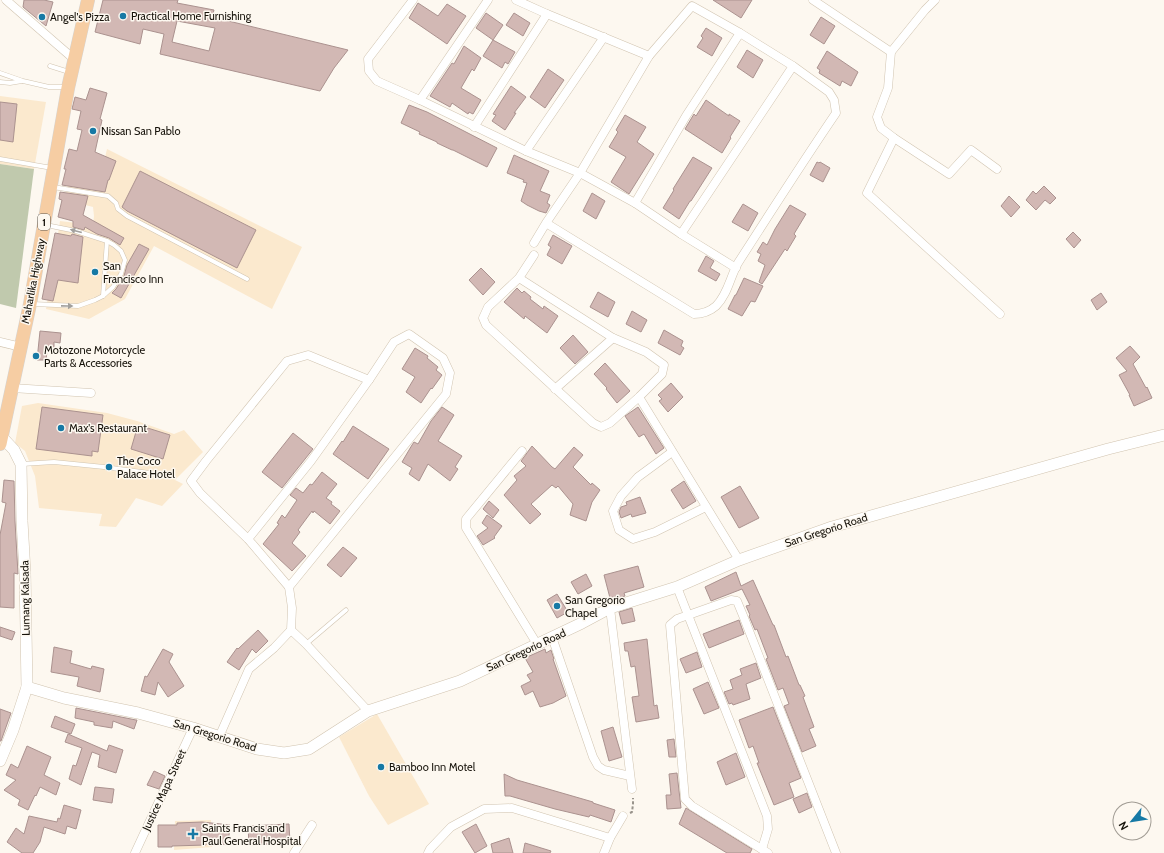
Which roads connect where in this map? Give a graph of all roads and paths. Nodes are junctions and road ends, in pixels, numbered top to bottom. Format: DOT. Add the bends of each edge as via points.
graph roads {
  1 [pos="6,0"];
  2 [pos="88,0"];
  3 [pos="412,0"];
  4 [pos="488,0"];
  5 [pos="516,0"];
  6 [pos="813,0"];
  7 [pos="935,0"];
  8 [pos="547,14"];
  9 [pos="740,33"];
  10 [pos="604,37"];
  11 [pos="891,52"];
  12 [pos="649,56"];
  13 [pos="75,60"];
  14 [pos="50,66"];
  15 [pos="794,66"];
  16 [pos="0,73"];
  17 [pos="72,73"];
  18 [pos="23,81"];
  19 [pos="0,82"];
  20 [pos="68,88"];
  21 [pos="420,100"];
  22 [pos="474,127"];
  23 [pos="894,138"];
  24 [pos="526,151"];
  25 [pos="0,159"];
  26 [pos="54,168"];
  27 [pos="997,169"];
  28 [pos="580,172"];
  29 [pos="50,187"];
  30 [pos="635,203"];
  31 [pos="546,223"];
  32 [pos="44,224"];
  33 [pos="681,234"];
  34 [pos="107,241"];
  35 [pos="534,243"];
  36 [pos="534,255"];
  37 [pos="736,268"];
  38 [pos="519,278"];
  39 [pos="247,279"];
  40 [pos="103,296"];
  41 [pos="30,304"];
  42 [pos="1000,314"];
  43 [pos="613,338"];
  44 [pos="0,342"];
  45 [pos="21,347"];
  46 [pos="369,380"];
  47 [pos="12,388"];
  48 [pos="555,389"];
  49 [pos="91,393"];
  50 [pos="639,397"];
  51 [pos="1164,435"];
  52 [pos="1,441"];
  53 [pos="522,451"];
  54 [pos="672,452"];
  55 [pos="21,464"];
  56 [pos="157,474"];
  57 [pos="706,507"];
  58 [pos="248,539"];
  59 [pos="739,560"];
  60 [pos="289,587"];
  61 [pos="677,587"];
  62 [pos="610,608"];
  63 [pos="346,610"];
  64 [pos="688,616"];
  65 [pos="291,630"];
  66 [pos="552,637"];
  67 [pos="306,644"];
  68 [pos="537,644"];
  69 [pos="27,687"];
  70 [pos="368,711"];
  71 [pos="193,728"];
  72 [pos="219,737"];
  73 [pos="0,761"];
  74 [pos="630,776"];
  75 [pos="632,789"];
  76 [pos="623,816"];
  77 [pos="312,825"];
  78 [pos="610,838"];
  79 [pos="765,851"];
  80 [pos="135,853"];
  81 [pos="294,853"];
  82 [pos="428,853"];
  83 [pos="604,853"];
  84 [pos="836,853"];
  1 -- 13 [label="street"];
  2 -- 13 [label="main road, Maharlika Highway / 1"];
  3 -- 21 [label="street" via="368,59 369,71 377,81"];
  4 -- 21 [label="street"];
  5 -- 8 [label="street"];
  6 -- 11 [label="street"];
  7 -- 11 [label="street"];
  8 -- 10 [label="street"];
  8 -- 22 [label="street"];
  9 -- 12 [label="street" via="692,6"];
  9 -- 15 [label="street"];
  9 -- 30 [label="street" via="686,116"];
  10 -- 12 [label="street"];
  10 -- 24 [label="street"];
  11 -- 23 [label="street" via="888,88 877,117 881,128"];
  12 -- 28 [label="street"];
  13 -- 17 [label="main road, Maharlika Highway / 1"];
  14 -- 17 [label="lane"];
  15 -- 33 [label="street"];
  15 -- 37 [label="street" via="829,92 834,100 836,113"];
  16 -- 18 [label="lane"];
  17 -- 20 [label="main road, Maharlika Highway / 1"];
  18 -- 19 [label="lane"];
  18 -- 20 [label="lane"];
  20 -- 26 [label="main road, Maharlika Highway / 1"];
  21 -- 22 [label="street"];
  22 -- 24 [label="street"];
  23 -- 27 [label="street" via="949,174 971,150"];
  23 -- 42 [label="street" via="867,193"];
  24 -- 28 [label="street"];
  25 -- 26 [label="lane"];
  26 -- 29 [label="main road, Maharlika Highway / 1"];
  28 -- 30 [label="street"];
  28 -- 31 [label="street"];
  29 -- 32 [label="main road, Maharlika Highway / 1"];
  29 -- 39 [label="lane" via="108,196 126,216"];
  30 -- 33 [label="street"];
  31 -- 35 [label="street"];
  31 -- 37 [label="street" via="694,314 704,314 716,306 727,292"];
  34 -- 32 [label="lane, one-way"];
  32 -- 41 [label="main road, Maharlika Highway / 1"];
  33 -- 37 [label="street"];
  34 -- 40 [label="lane"];
  34 -- 40 [label="lane" via="121,251 125,260 121,274 113,287"];
  36 -- 38 [label="street"];
  38 -- 43 [label="street"];
  38 -- 48 [label="street" via="488,307 483,318 486,325"];
  41 -- 40 [label="lane, one-way" via="78,306"];
  41 -- 45 [label="main road, Maharlika Highway / 1"];
  43 -- 48 [label="street"];
  43 -- 50 [label="street" via="646,352 664,365 662,374"];
  44 -- 45 [label="street"];
  45 -- 47 [label="main road, Maharlika Highway / 1"];
  46 -- 58 [label="street" via="311,461"];
  46 -- 58 [label="street" via="308,355 287,361 206,461 191,481"];
  46 -- 60 [label="street" via="394,342 409,334 443,358 450,373 446,394"];
  47 -- 49 [label="street"];
  47 -- 52 [label="main road, Maharlika Highway / 1"];
  48 -- 50 [label="street" via="593,423 601,427"];
  50 -- 54 [label="street"];
  51 -- 59 [label="street, San Gregorio Road" via="839,525"];
  52 -- 55 [label="street, Lumang Kalsada" via="14,450"];
  53 -- 68 [label="street" via="466,519 466,528"];
  54 -- 57 [label="street"];
  54 -- 57 [label="street" via="638,477 621,496 613,511 619,530 633,539 654,532"];
  55 -- 56 [label="lane" via="54,462"];
  55 -- 69 [label="street, Lumang Kalsada"];
  57 -- 59 [label="street"];
  58 -- 60 [label="street"];
  59 -- 61 [label="street, San Gregorio Road"];
  60 -- 65 [label="street" via="292,608"];
  61 -- 62 [label="street, San Gregorio Road"];
  61 -- 64 [label="street"];
  62 -- 66 [label="street, San Gregorio Road"];
  62 -- 74 [label="street"];
  63 -- 67 [label="lane"];
  64 -- 79 [label="street" via="768,816"];
  64 -- 79 [label="street" via="670,625 685,799 692,806"];
  64 -- 84 [label="street" via="731,600 737,601"];
  65 -- 67 [label="street"];
  65 -- 72 [label="street" via="249,668"];
  66 -- 68 [label="street, San Gregorio Road"];
  66 -- 74 [label="street" via="598,766 604,770"];
  67 -- 70 [label="street"];
  68 -- 70 [label="street, San Gregorio Road" via="460,681"];
  69 -- 71 [label="street, San Gregorio Road" via="64,698 138,712"];
  69 -- 73 [label="street, Lumang Kalsada"];
  70 -- 72 [label="street, San Gregorio Road" via="309,749 284,753 257,749"];
  71 -- 72 [label="street, San Gregorio Road"];
  71 -- 80 [label="street, Justice Mapa Street"];
  74 -- 75 [label="street"];
  75 -- 76 [label="path" via="632,812"];
  76 -- 78 [label="street"];
  77 -- 81 [label="street"];
  78 -- 82 [label="street" via="512,808 484,809 451,828"];
  78 -- 83 [label="street"];
}
